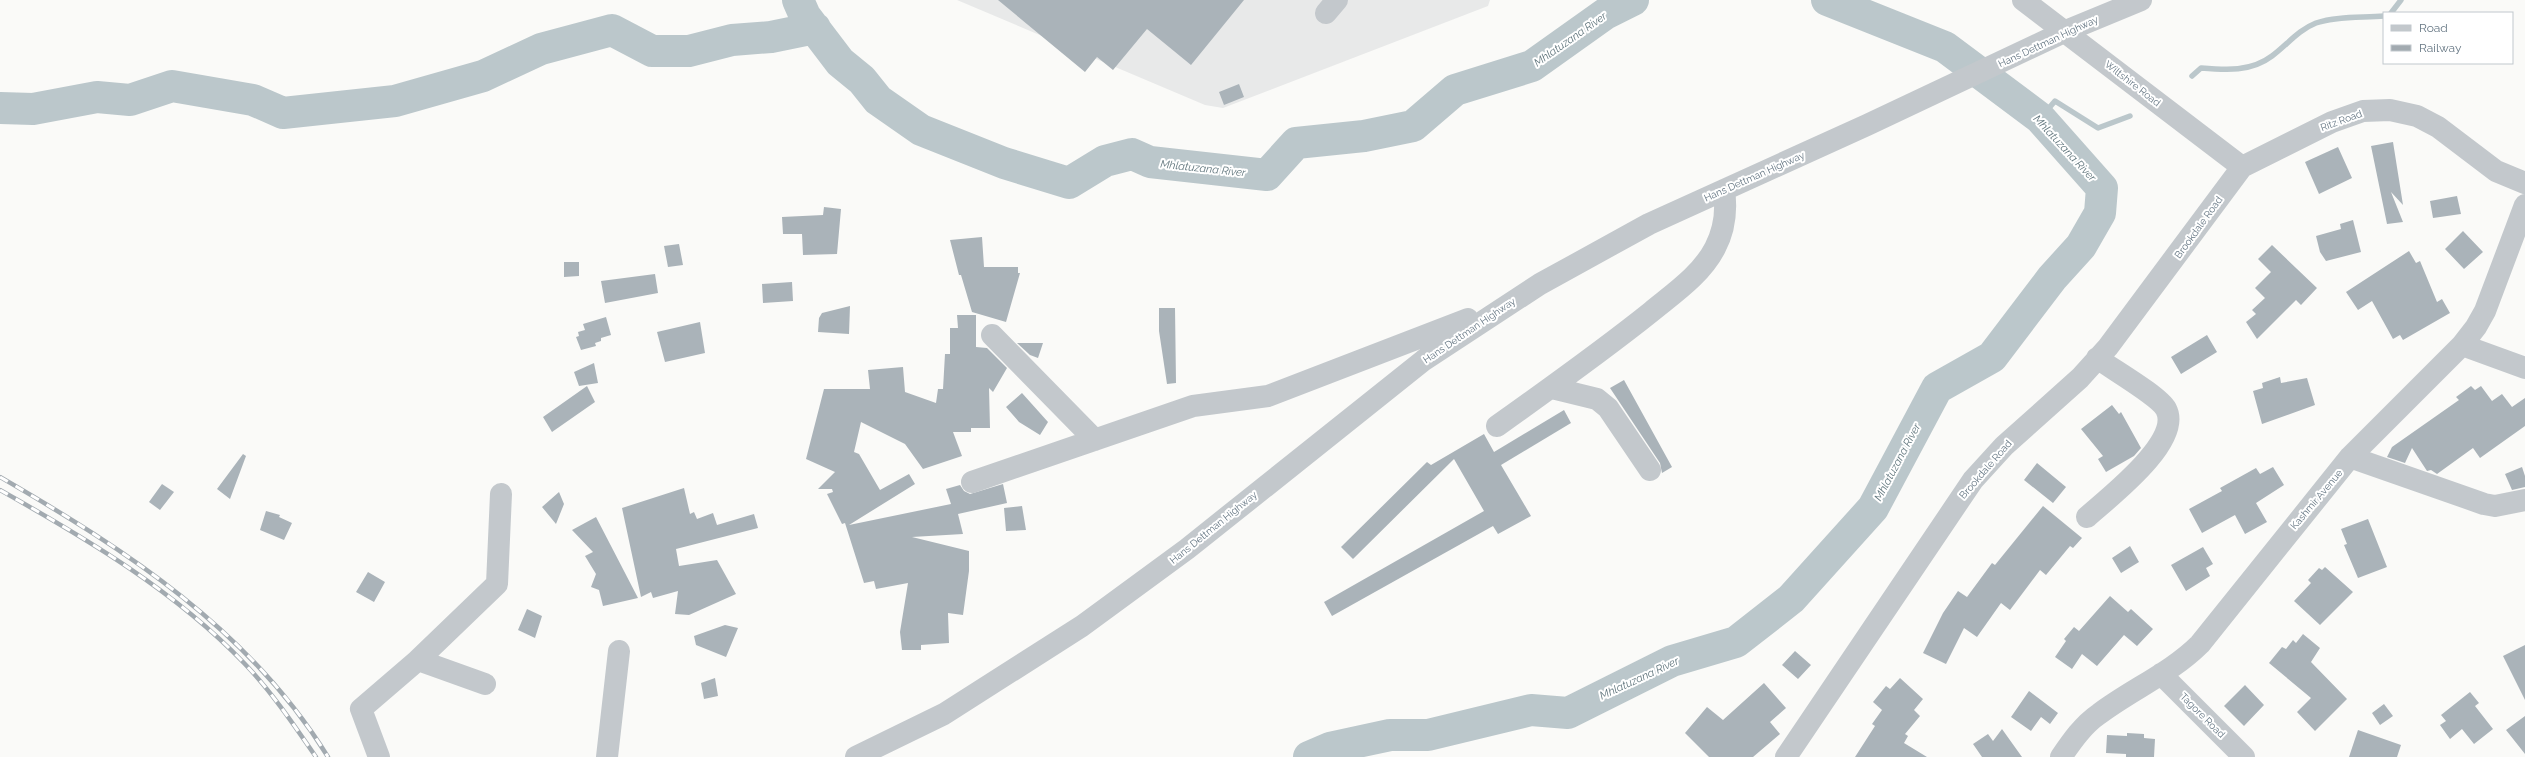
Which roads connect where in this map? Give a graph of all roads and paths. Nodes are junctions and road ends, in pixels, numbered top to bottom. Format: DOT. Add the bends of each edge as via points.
graph roads {
  1 [pos="2023,0"];
  2 [pos="2142,0"];
  3 [pos="2066,32"];
  4 [pos="2242,167"];
  5 [pos="2525,183"];
  6 [pos="1724,190"];
  7 [pos="2525,206"];
  8 [pos="1503,306"];
  9 [pos="992,336"];
  10 [pos="2462,345"];
  11 [pos="2098,358"];
  12 [pos="2525,368"];
  13 [pos="1552,388"];
  14 [pos="1497,426"];
  15 [pos="1095,440"];
  16 [pos="2350,457"];
  17 [pos="1650,470"];
  18 [pos="972,482"];
  19 [pos="502,494"];
  20 [pos="2525,500"];
  21 [pos="2087,516"];
  22 [pos="619,651"];
  23 [pos="418,660"];
  24 [pos="2161,674"];
  25 [pos="485,684"];
  26 [pos="379,757"];
  27 [pos="607,757"];
  28 [pos="856,757"];
  29 [pos="1786,757"];
  30 [pos="2061,757"];
  31 [pos="2244,757"];
  1 -- 3 [label="street, Wiltshire Road"];
  2 -- 3 [label="street, Hans Dettman Highway"];
  3 -- 4 [label="street, Wiltshire Road"];
  3 -- 6 [label="street, Hans Dettman Highway"];
  4 -- 5 [label="street, Ritz Road" via="2332,122 2363,111 2390,110 2417,116 2438,127 2496,171"];
  4 -- 11 [label="street, Brookdale Road" via="2166,272"];
  6 -- 8 [label="street, Hans Dettman Highway" via="1615,241"];
  6 -- 13 [label="street" via="1727,212 1715,248 1702,268 1597,355"];
  7 -- 10 [label="street, Kashmir Avenue" via="2485,311"];
  8 -- 15 [label="street" via="1268,396 1193,406"];
  8 -- 28 [label="street, Hans Dettman Highway" via="1424,360 1187,549 1082,626 944,714"];
  9 -- 15 [label="street"];
  10 -- 12 [label="street"];
  10 -- 16 [label="street, Kashmir Avenue"];
  11 -- 21 [label="street" via="2160,402 2168,416 2168,426 2163,439 2136,474"];
  11 -- 29 [label="street, Brookdale Road" via="2080,378 2004,446 1973,480"];
  13 -- 14 [label="street"];
  13 -- 17 [label="street" via="1596,399 1608,408"];
  15 -- 18 [label="street"];
  16 -- 20 [label="street" via="2484,504 2496,506"];
  16 -- 24 [label="street, Kashmir Avenue" via="2219,622 2188,655"];
  19 -- 23 [label="street" via="497,584"];
  22 -- 27 [label="street"];
  23 -- 25 [label="street"];
  23 -- 26 [label="street" via="361,709"];
  24 -- 30 [label="street, Kashmir Avenue" via="2099,714 2084,727"];
  24 -- 31 [label="street, Tagore Road"];
}
